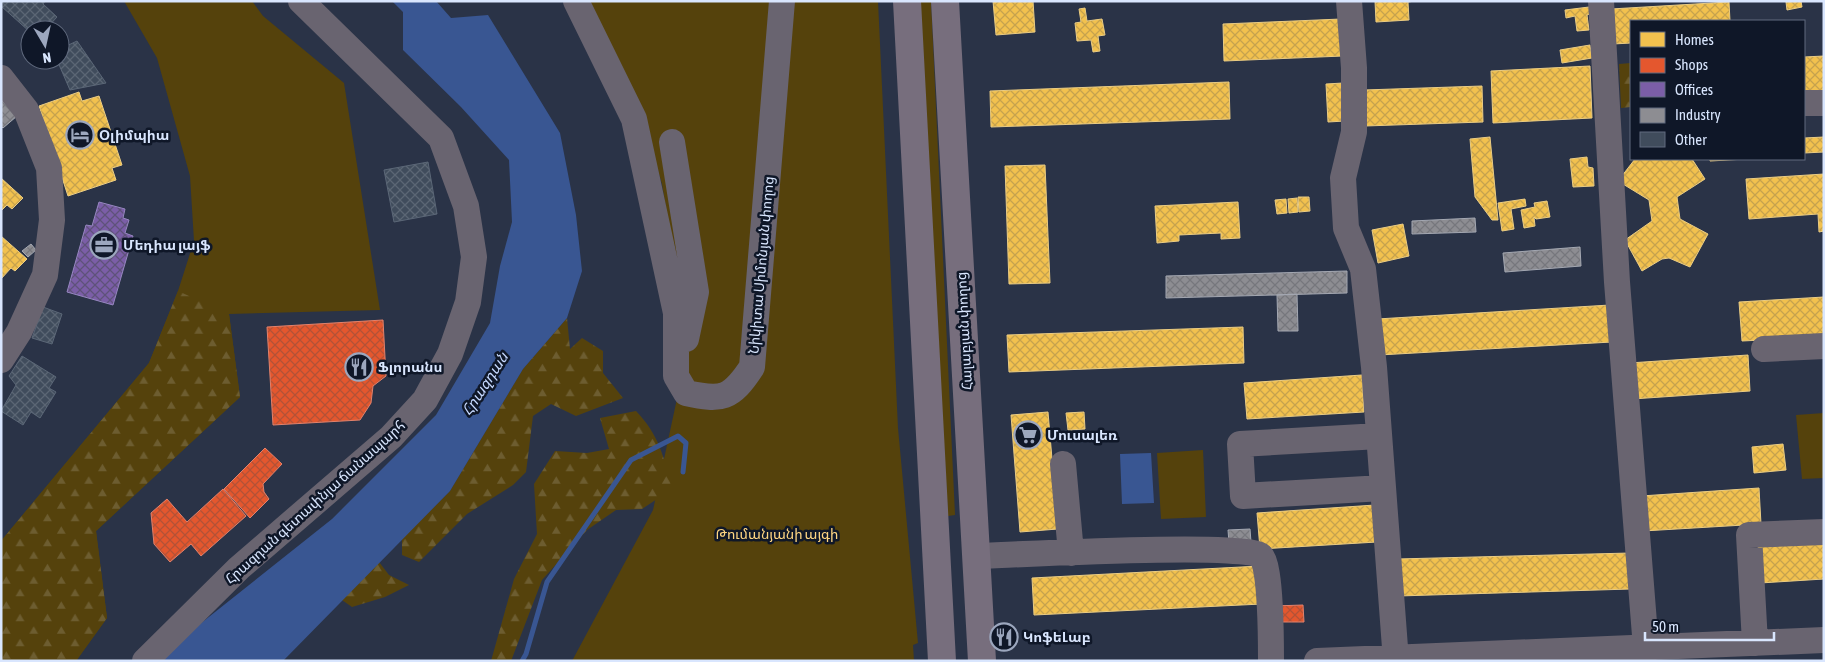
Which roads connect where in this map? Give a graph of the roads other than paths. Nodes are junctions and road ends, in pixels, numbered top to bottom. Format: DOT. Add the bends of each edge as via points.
graph roads {
  1 [pos="301,1"];
  2 [pos="576,1"];
  3 [pos="782,1"];
  4 [pos="907,1"];
  5 [pos="945,1"];
  6 [pos="1349,1"];
  7 [pos="1601,1"];
  8 [pos="1,78"];
  9 [pos="1805,103"];
  10 [pos="1824,103"];
  11 [pos="1620,123"];
  12 [pos="672,142"];
  13 [pos="10,326"];
  14 [pos="1824,346"];
  15 [pos="1764,349"];
  16 [pos="1,360"];
  17 [pos="676,376"];
  18 [pos="1379,436"];
  19 [pos="1063,464"];
  20 [pos="1383,488"];
  21 [pos="1824,532"];
  22 [pos="1071,553"];
  23 [pos="976,556"];
  24 [pos="1824,640"];
  25 [pos="1764,649"];
  26 [pos="1640,652"];
  27 [pos="1396,659"];
  28 [pos="145,661"];
  29 [pos="942,661"];
  30 [pos="982,661"];
  31 [pos="1271,661"];
  32 [pos="1317,661"];
  1 -- 28 [label="street, Հրազդան գետափնյա ճանապարհ" via="440,138 466,206 474,257 468,302 450,354 425,400 391,437 239,568"];
  2 -- 17 [label="street" via="634,119 676,313"];
  3 -- 17 [label="street, Նիկիտա Սիմոնյան փողոց" via="752,367 738,388 715,397 686,392"];
  4 -- 29 [label="main road"];
  5 -- 23 [label="main road, Հալաբյան փողոց"];
  6 -- 18 [label="street" via="1354,132 1343,178 1346,228 1363,269"];
  7 -- 11 [label="street"];
  8 -- 13 [label="street" via="26,110 49,168 52,220 45,275"];
  9 -- 10 [label="street"];
  11 -- 26 [label="street" via="1617,282"];
  12 -- 17 [label="street" via="696,292"];
  13 -- 16 [label="street"];
  14 -- 15 [label="street"];
  18 -- 20 [label="street"];
  18 -- 20 [label="street" via="1240,444 1243,496"];
  19 -- 22 [label="street"];
  20 -- 27 [label="street"];
  21 -- 25 [label="street" via="1749,536"];
  22 -- 23 [label="street"];
  22 -- 31 [label="street" via="1214,548 1261,555 1267,570"];
  23 -- 30 [label="main road, Հալաբյան փողոց"];
  24 -- 25 [label="street"];
  25 -- 26 [label="street"];
  26 -- 27 [label="street"];
  27 -- 32 [label="street"];
}
